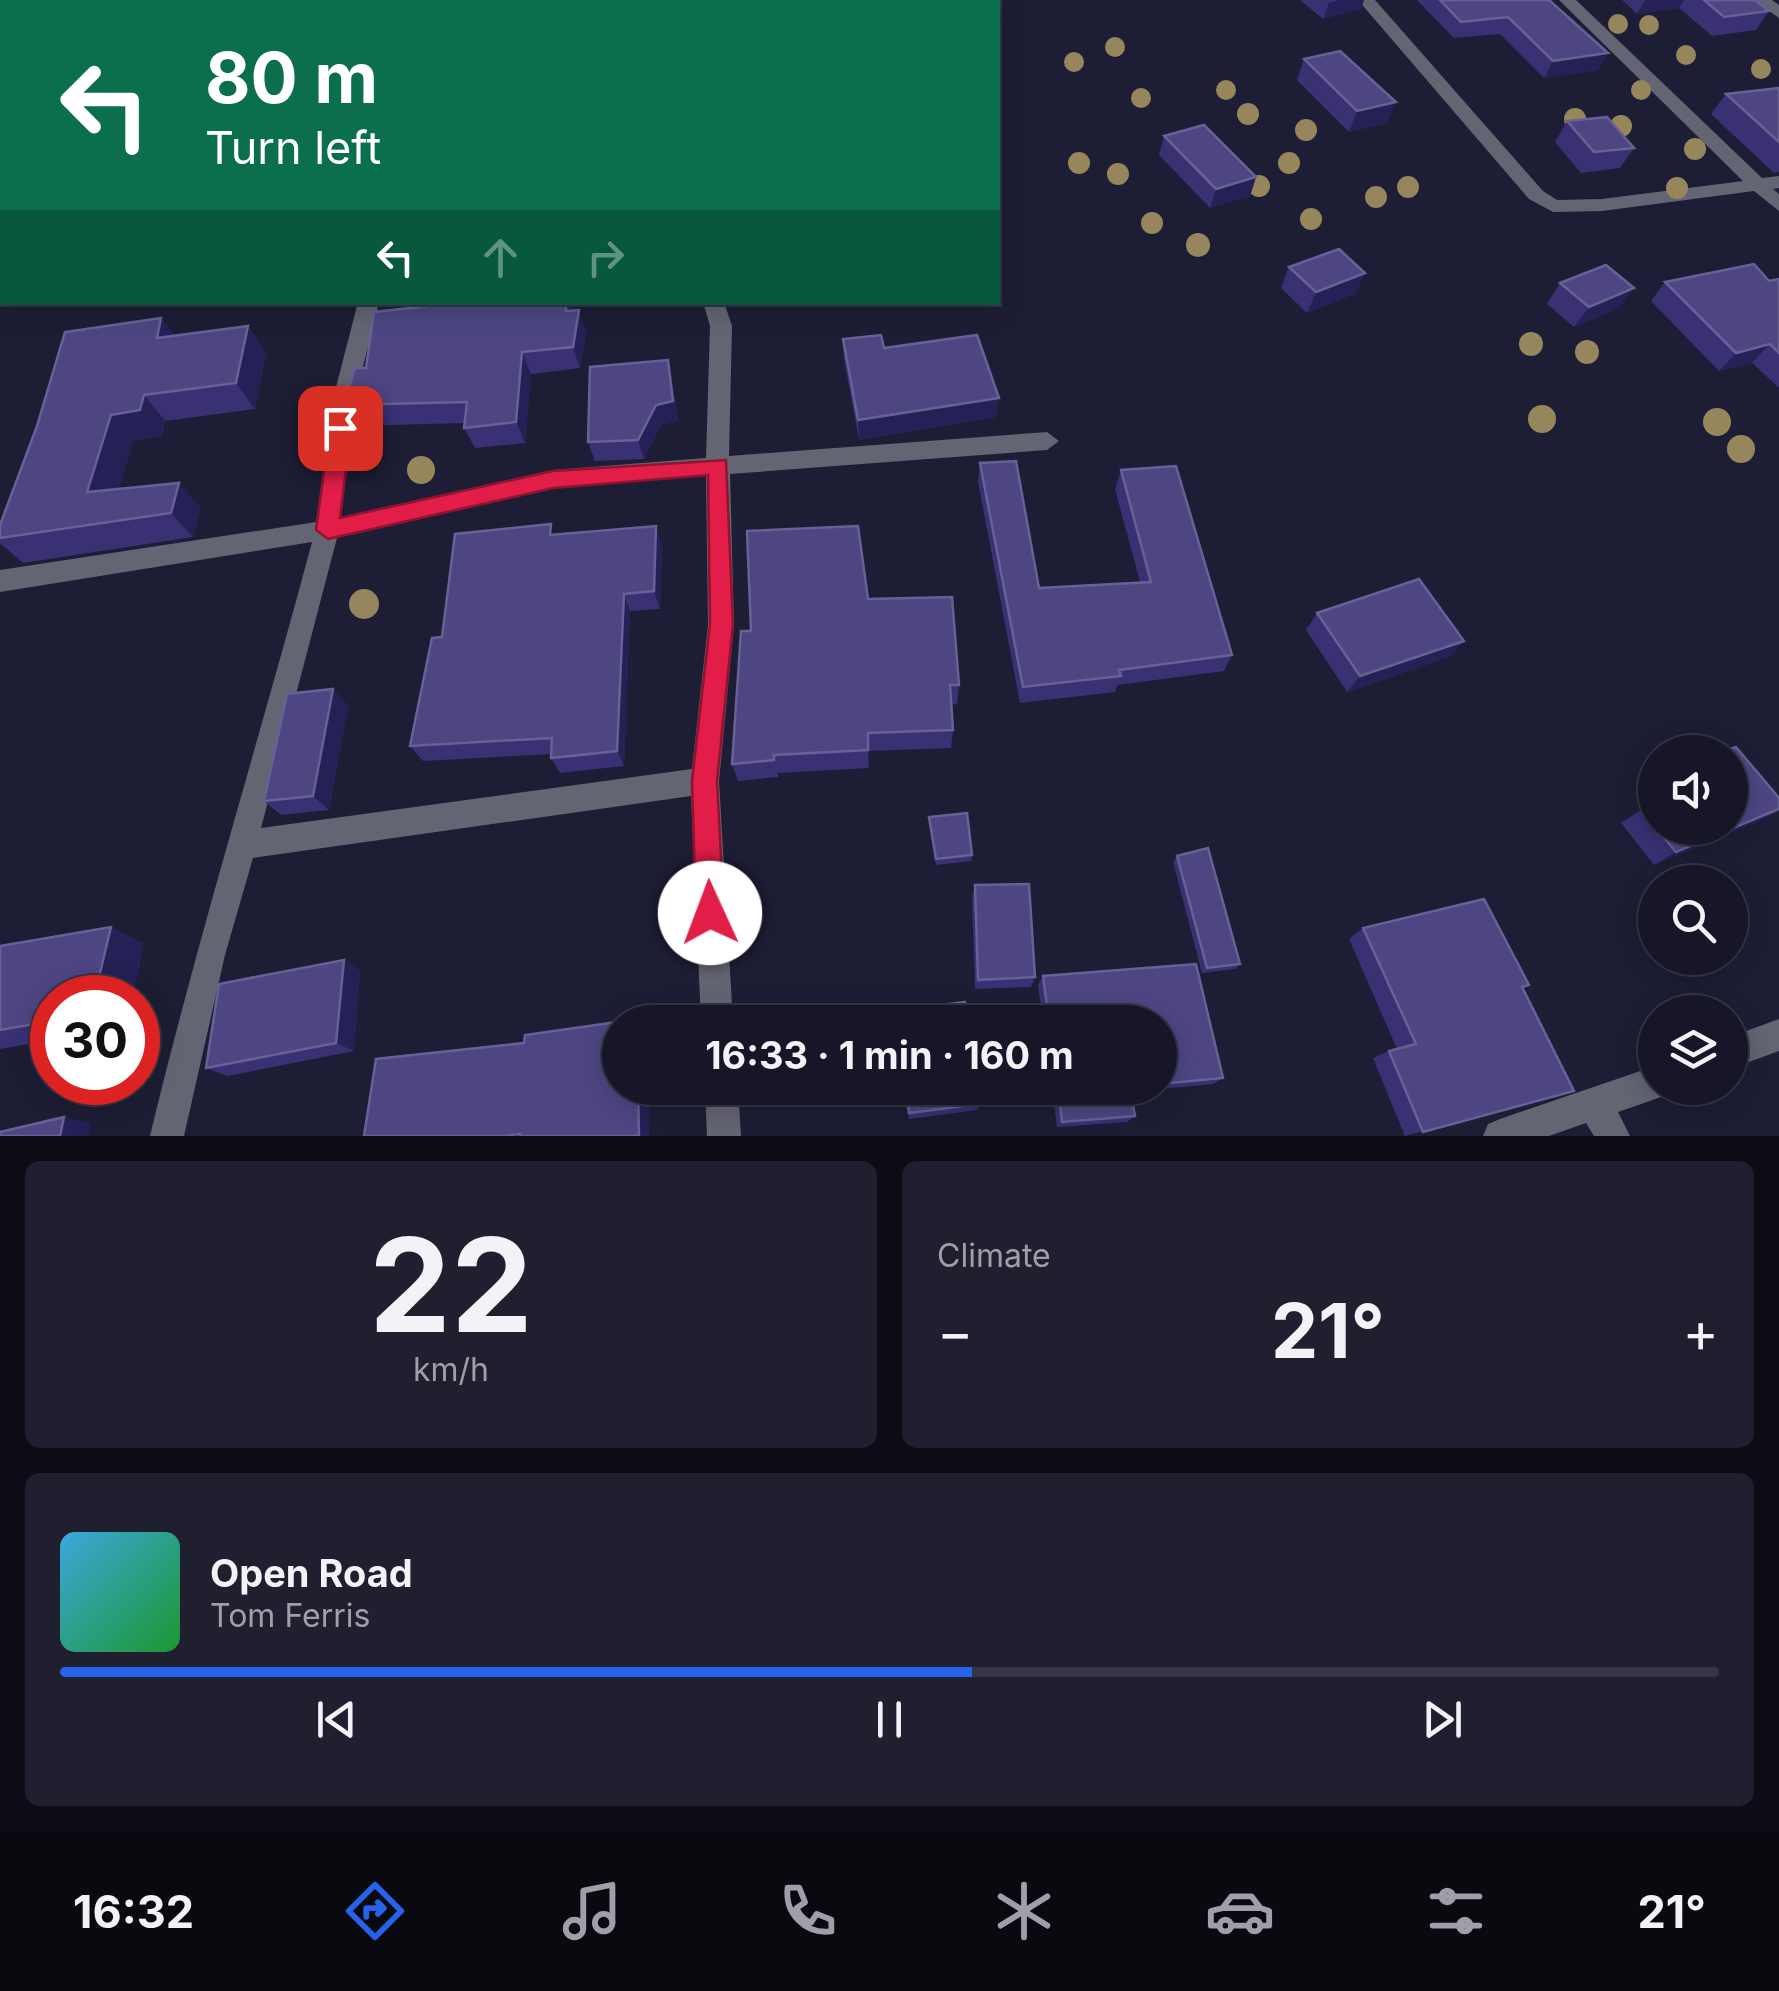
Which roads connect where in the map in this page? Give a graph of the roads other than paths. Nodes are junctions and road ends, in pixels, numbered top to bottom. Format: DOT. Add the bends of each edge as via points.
graph roads {
  1 [pos="1366,0"];
  2 [pos="1567,0"];
  3 [pos="1762,0"];
  4 [pos="1779,13"];
  5 [pos="1770,184"];
  6 [pos="1779,205"];
  7 [pos="368,305"];
  8 [pos="714,305"];
  9 [pos="1047,441"];
  10 [pos="718,466"];
  11 [pos="328,530"];
  12 [pos="0,580"];
  13 [pos="704,781"];
  14 [pos="242,844"];
  15 [pos="717,1005"];
  16 [pos="1779,1034"];
  17 [pos="1748,1046"];
  18 [pos="1638,1090"];
  19 [pos="723,1105"];
  20 [pos="1594,1107"];
  21 [pos="166,1136"];
  22 [pos="724,1136"];
  23 [pos="1500,1136"];
  24 [pos="1613,1136"];
  1 -- 5 [label="street" via="1536,195 1553,206"];
  2 -- 5 [label="street"];
  3 -- 4 [label="street"];
  5 -- 6 [label="street"];
  7 -- 11 [label="street" via="344,395"];
  8 -- 10 [label="street" via="722,326"];
  9 -- 10 [label="street"];
  10 -- 11 [label="street" via="553,479"];
  10 -- 13 [label="street" via="722,624"];
  11 -- 12 [label="street"];
  11 -- 14 [label="street"];
  13 -- 14 [label="street"];
  13 -- 15 [label="street"];
  14 -- 21 [label="street"];
  16 -- 17 [label="street"];
  18 -- 20 [label="street"];
  19 -- 22 [label="street"];
  20 -- 23 [label="street"];
  20 -- 24 [label="street"];
}
